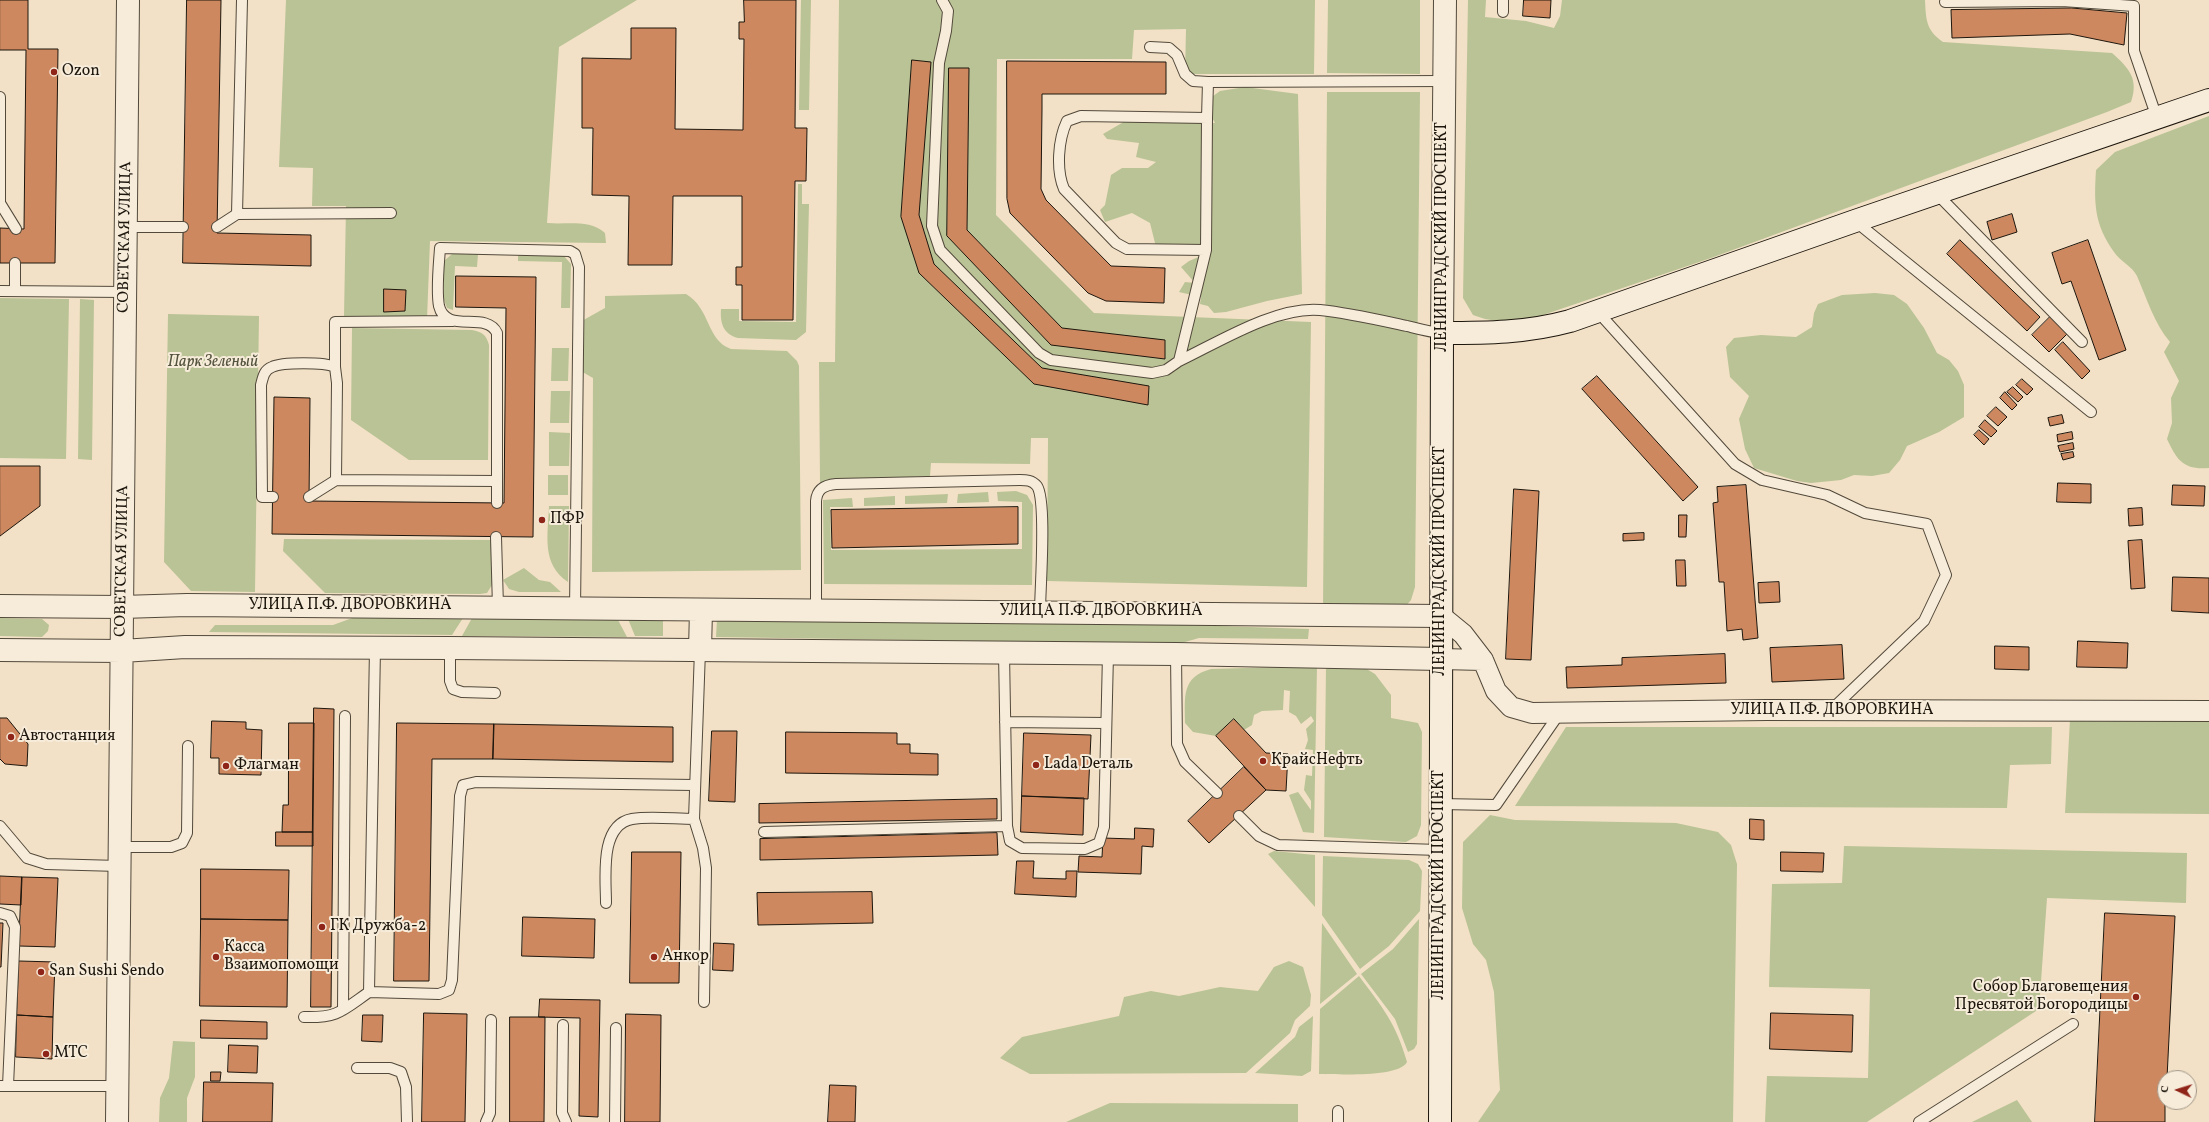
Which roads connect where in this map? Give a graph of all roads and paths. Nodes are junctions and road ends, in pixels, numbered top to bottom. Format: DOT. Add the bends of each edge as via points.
graph roads {
  1 [pos="128,0"];
  2 [pos="242,0"];
  3 [pos="942,0"];
  4 [pos="1445,0"];
  5 [pos="1503,0"];
  6 [pos="1945,2"];
  7 [pos="2134,3"];
  8 [pos="1503,12"];
  9 [pos="1150,47"];
  10 [pos="1444,81"];
  11 [pos="1208,82"];
  12 [pos="0,96"];
  13 [pos="2209,100"];
  14 [pos="1207,118"];
  15 [pos="2157,118"];
  16 [pos="1936,193"];
  17 [pos="0,203"];
  18 [pos="391,213"];
  19 [pos="237,214"];
  20 [pos="1855,221"];
  21 [pos="126,227"];
  22 [pos="183,227"];
  23 [pos="218,227"];
  24 [pos="16,229"];
  25 [pos="1206,250"];
  26 [pos="15,263"];
  27 [pos="0,291"];
  28 [pos="15,291"];
  29 [pos="126,292"];
  30 [pos="1598,312"];
  31 [pos="455,321"];
  32 [pos="1442,333"];
  33 [pos="2082,342"];
  34 [pos="1179,361"];
  35 [pos="335,367"];
  36 [pos="2091,412"];
  37 [pos="336,480"];
  38 [pos="497,481"];
  39 [pos="273,497"];
  40 [pos="309,497"];
  41 [pos="497,503"];
  42 [pos="496,537"];
  43 [pos="0,606"];
  44 [pos="498,607"];
  45 [pos="122,608"];
  46 [pos="575,609"];
  47 [pos="701,610"];
  48 [pos="816,611"];
  49 [pos="1040,612"];
  50 [pos="1441,616"];
  51 [pos="375,648"];
  52 [pos="450,648"];
  53 [pos="0,650"];
  54 [pos="700,650"];
  55 [pos="122,651"];
  56 [pos="1004,653"];
  57 [pos="1108,654"];
  58 [pos="1176,654"];
  59 [pos="1441,659"];
  60 [pos="1483,660"];
  61 [pos="495,693"];
  62 [pos="1831,710"];
  63 [pos="2209,711"];
  64 [pos="1559,714"];
  65 [pos="345,716"];
  66 [pos="1005,722"];
  67 [pos="1106,723"];
  68 [pos="188,746"];
  69 [pos="694,785"];
  70 [pos="1217,794"];
  71 [pos="1440,804"];
  72 [pos="1239,816"];
  73 [pos="694,819"];
  74 [pos="0,826"];
  75 [pos="1007,826"];
  76 [pos="764,832"];
  77 [pos="1439,850"];
  78 [pos="119,856"];
  79 [pos="606,903"];
  80 [pos="0,913"];
  81 [pos="369,992"];
  82 [pos="704,1002"];
  83 [pos="343,1010"];
  84 [pos="304,1017"];
  85 [pos="491,1020"];
  86 [pos="2072,1024"];
  87 [pos="562,1025"];
  88 [pos="616,1028"];
  89 [pos="5,1037"];
  90 [pos="358,1068"];
  91 [pos="4,1086"];
  92 [pos="118,1086"];
  93 [pos="1338,1111"];
  94 [pos="117,1122"];
  95 [pos="407,1122"];
  96 [pos="486,1122"];
  97 [pos="566,1122"];
  98 [pos="615,1122"];
  99 [pos="1338,1122"];
  100 [pos="1440,1122"];
  101 [pos="1919,1122"];
  1 -- 21 [label="street, СОВЕТСКАЯ УЛИЦА"];
  2 -- 19 [label="lane"];
  3 -- 34 [label="lane" via="948,12 939,63 932,226 940,250 1040,353 1051,360 1152,373 1166,370"];
  4 -- 10 [label="street, ЛЕНИНГРАДСКИЙ ПРОСПЕКТ"];
  5 -- 8 [label="lane"];
  6 -- 7 [label="lane"];
  7 -- 15 [label="lane" via="2134,51"];
  9 -- 11 [label="lane" via="1169,48 1177,55 1185,74 1193,81"];
  10 -- 11 [label="lane"];
  10 -- 32 [label="street, ЛЕНИНГРАДСКИЙ ПРОСПЕКТ"];
  11 -- 14 [label="lane"];
  12 -- 17 [label="lane"];
  13 -- 15 [label="street"];
  14 -- 25 [label="lane"];
  14 -- 25 [label="lane" via="1081,116 1067,121 1061,135 1060,179 1064,189 1116,243 1127,249"];
  15 -- 16 [label="street"];
  16 -- 20 [label="street"];
  16 -- 33 [label="lane"];
  17 -- 24 [label="lane"];
  18 -- 19 [label="lane"];
  19 -- 23 [label="lane"];
  20 -- 30 [label="street"];
  20 -- 36 [label="lane"];
  21 -- 22 [label="lane"];
  21 -- 29 [label="street, СОВЕТСКАЯ УЛИЦА"];
  25 -- 34 [label="lane"];
  26 -- 28 [label="lane"];
  27 -- 28 [label="lane"];
  28 -- 29 [label="lane"];
  29 -- 45 [label="street, СОВЕТСКАЯ УЛИЦА"];
  30 -- 32 [label="street" via="1538,330"];
  30 -- 62 [label="lane" via="1735,464 1762,480 1827,495 1865,513 1927,524 1946,575 1924,621"];
  31 -- 35 [label="lane" via="335,322"];
  31 -- 38 [label="lane" via="487,323 494,326 497,333"];
  31 -- 46 [label="lane" via="444,316 439,305 440,248 562,250 575,254 579,267"];
  32 -- 34 [label="lane" via="1319,310 1300,311 1273,316"];
  32 -- 50 [label="street, ЛЕНИНГРАДСКИЙ ПРОСПЕКТ"];
  35 -- 37 [label="lane"];
  35 -- 39 [label="lane" via="320,363 272,366 263,376 262,497"];
  37 -- 38 [label="lane"];
  37 -- 40 [label="lane"];
  38 -- 41 [label="lane"];
  42 -- 44 [label="lane"];
  43 -- 45 [label="street, УЛИЦА П.Ф. ДВОРОВКИНА"];
  44 -- 45 [label="street, УЛИЦА П.Ф. ДВОРОВКИНА" via="186,605"];
  44 -- 46 [label="street, УЛИЦА П.Ф. ДВОРОВКИНА"];
  45 -- 55 [label="street, СОВЕТСКАЯ УЛИЦА"];
  46 -- 47 [label="street, УЛИЦА П.Ф. ДВОРОВКИНА"];
  47 -- 48 [label="street, УЛИЦА П.Ф. ДВОРОВКИНА"];
  47 -- 54 [label="street"];
  48 -- 49 [label="street, УЛИЦА П.Ф. ДВОРОВКИНА"];
  48 -- 49 [label="lane" via="816,501 821,488 836,484 1029,480 1036,485 1042,504"];
  49 -- 50 [label="street, УЛИЦА П.Ф. ДВОРОВКИНА"];
  50 -- 59 [label="street, ЛЕНИНГРАДСКИЙ ПРОСПЕКТ"];
  50 -- 60 [label="street, УЛИЦА П.Ф. ДВОРОВКИНА" via="1463,634"];
  51 -- 52 [label="street"];
  51 -- 55 [label="street" via="185,647"];
  51 -- 81 [label="lane"];
  52 -- 54 [label="street"];
  52 -- 61 [label="lane" via="450,681 453,689 462,692"];
  53 -- 55 [label="street"];
  54 -- 56 [label="street"];
  54 -- 69 [label="lane"];
  55 -- 78 [label="street, СОВЕТСКАЯ УЛИЦА"];
  56 -- 57 [label="street"];
  56 -- 66 [label="lane"];
  57 -- 58 [label="street"];
  57 -- 67 [label="lane"];
  58 -- 59 [label="street"];
  58 -- 70 [label="lane" via="1177,744 1186,762"];
  59 -- 60 [label="street"];
  59 -- 71 [label="street, ЛЕНИНГРАДСКИЙ ПРОСПЕКТ"];
  60 -- 64 [label="street, УЛИЦА П.Ф. ДВОРОВКИНА" via="1496,691 1511,707 1532,713"];
  62 -- 63 [label="street, УЛИЦА П.Ф. ДВОРОВКИНА"];
  62 -- 64 [label="street, УЛИЦА П.Ф. ДВОРОВКИНА"];
  64 -- 71 [label="lane" via="1496,805"];
  65 -- 83 [label="lane"];
  66 -- 67 [label="lane"];
  66 -- 75 [label="lane"];
  67 -- 75 [label="lane" via="1104,827 1099,843 1085,849 1022,848 1010,841"];
  68 -- 78 [label="lane" via="187,833 182,843"];
  69 -- 73 [label="lane"];
  69 -- 81 [label="lane" via="476,782 463,785 460,796 452,980 449,990 439,994"];
  71 -- 77 [label="street, ЛЕНИНГРАДСКИЙ ПРОСПЕКТ"];
  72 -- 77 [label="lane" via="1259,836 1278,845"];
  73 -- 79 [label="lane" via="632,819 619,825 610,837"];
  73 -- 82 [label="lane" via="706,868"];
  74 -- 78 [label="lane" via="27,858 46,864"];
  75 -- 76 [label="lane"];
  77 -- 100 [label="street, ЛЕНИНГРАДСКИЙ ПРОСПЕКТ"];
  78 -- 92 [label="street, СОВЕТСКАЯ УЛИЦА"];
  80 -- 89 [label="lane" via="10,916 15,927"];
  81 -- 83 [label="lane"];
  83 -- 84 [label="lane" via="323,1018"];
  85 -- 96 [label="lane" via="490,1114"];
  86 -- 101 [label="lane"];
  87 -- 97 [label="lane" via="562,1113"];
  88 -- 98 [label="lane"];
  89 -- 91 [label="lane"];
  90 -- 95 [label="lane" via="390,1068 402,1072 406,1087"];
  91 -- 92 [label="lane"];
  92 -- 94 [label="street, СОВЕТСКАЯ УЛИЦА"];
  93 -- 99 [label="lane"];
}
